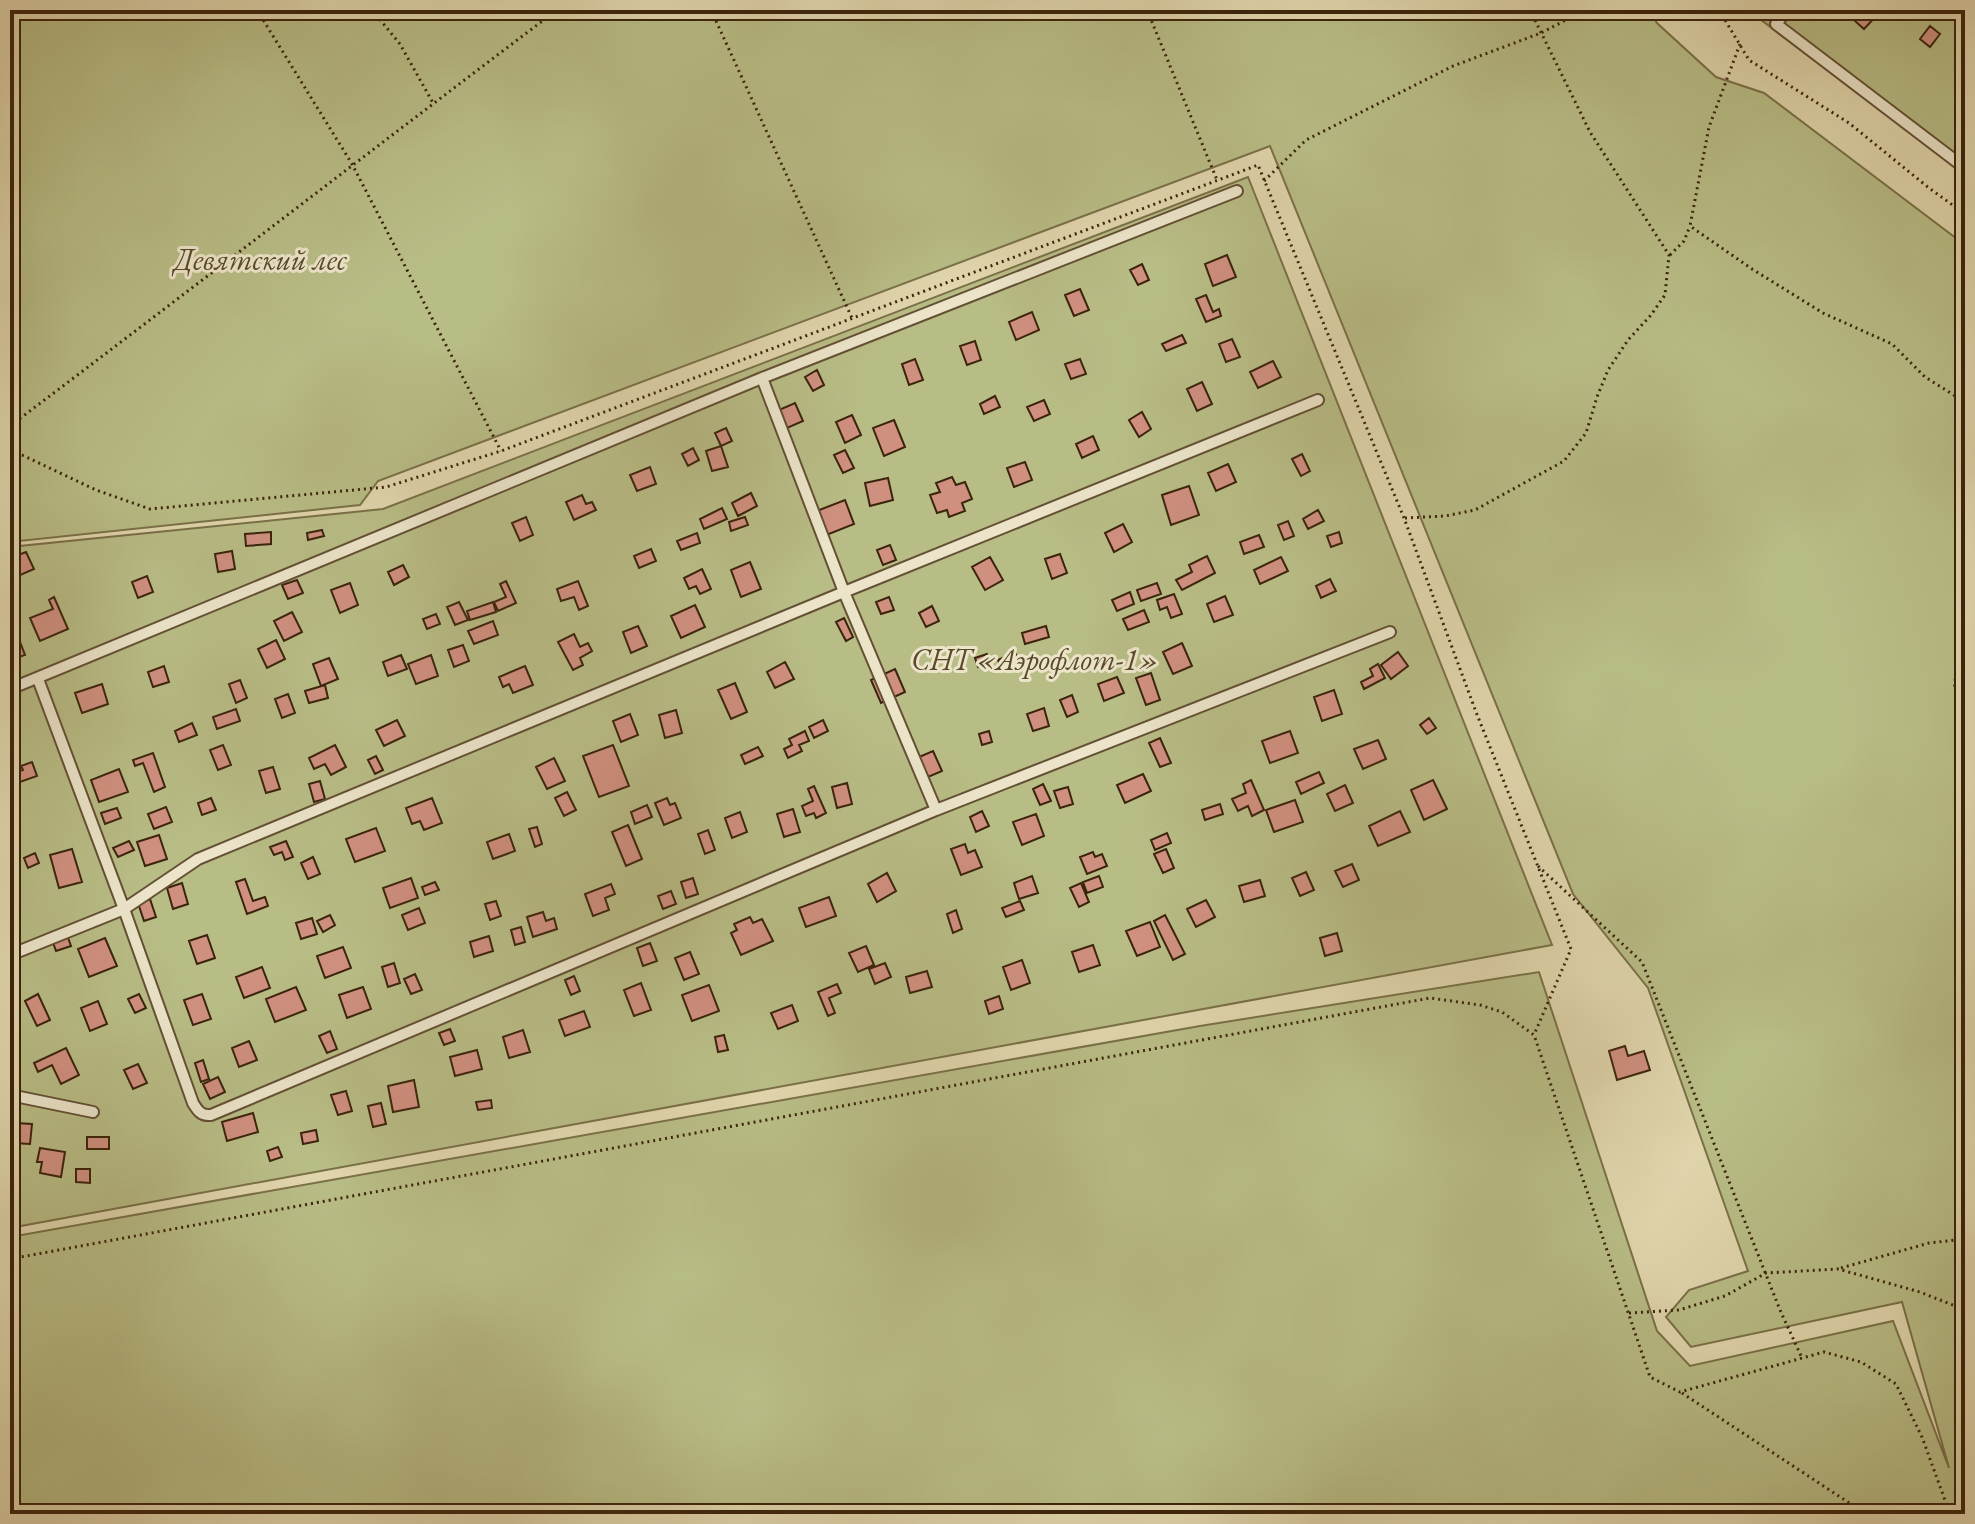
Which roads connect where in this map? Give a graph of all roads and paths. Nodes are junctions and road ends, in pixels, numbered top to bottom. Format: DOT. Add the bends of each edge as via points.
graph roads {
  1 [pos="257,10"];
  2 [pos="372,10"];
  3 [pos="557,10"];
  4 [pos="711,10"];
  5 [pos="1147,10"];
  6 [pos="1530,10"];
  7 [pos="1585,10"];
  8 [pos="1719,10"];
  9 [pos="1787,10"];
  10 [pos="1541,33"];
  11 [pos="1740,44"];
  12 [pos="10,67"];
  13 [pos="21,87"];
  14 [pos="433,103"];
  15 [pos="352,164"];
  16 [pos="1965,168"];
  17 [pos="1217,180"];
  18 [pos="1264,181"];
  19 [pos="1237,191"];
  20 [pos="1965,214"];
  21 [pos="1690,226"];
  22 [pos="1669,255"];
  23 [pos="852,318"];
  24 [pos="762,378"];
  25 [pos="1318,400"];
  26 [pos="1965,402"];
  27 [pos="10,426"];
  28 [pos="501,451"];
  29 [pos="10,454"];
  30 [pos="1404,518"];
  31 [pos="844,592"];
  32 [pos="1390,632"];
  33 [pos="1965,644"];
  34 [pos="38,679"];
  35 [pos="10,689"];
  36 [pos="1965,704"];
  37 [pos="936,810"];
  38 [pos="1538,866"];
  39 [pos="124,909"];
  40 [pos="10,955"];
  41 [pos="1534,1035"];
  42 [pos="10,1095"];
  43 [pos="93,1112"];
  44 [pos="1965,1239"];
  45 [pos="10,1259"];
  46 [pos="1838,1269"];
  47 [pos="1766,1273"];
  48 [pos="1965,1310"];
  49 [pos="1629,1313"];
  50 [pos="1802,1358"];
  51 [pos="1680,1392"];
  52 [pos="1866,1514"];
  53 [pos="1950,1514"];
  1 -- 15 [label="path"];
  2 -- 14 [label="path" via="400,44"];
  3 -- 14 [label="path"];
  4 -- 23 [label="path"];
  5 -- 17 [label="path"];
  6 -- 10 [label="path"];
  7 -- 10 [label="path"];
  8 -- 11 [label="path"];
  9 -- 16 [label="lane" via="1776,24"];
  10 -- 18 [label="path" via="1453,66 1306,140"];
  10 -- 22 [label="path" via="1590,132"];
  11 -- 20 [label="path" via="1749,60 1849,123"];
  11 -- 21 [label="path" via="1709,127"];
  12 -- 13 [label="path"];
  14 -- 15 [label="path"];
  15 -- 27 [label="path"];
  15 -- 28 [label="path"];
  17 -- 18 [label="path" via="1258,165"];
  17 -- 23 [label="path"];
  18 -- 30 [label="path"];
  19 -- 24 [label="lane"];
  21 -- 22 [label="path"];
  21 -- 26 [label="path" via="1823,313 1892,344 1925,377"];
  22 -- 30 [label="path" via="1665,295 1608,370 1586,433 1564,461 1475,510"];
  23 -- 28 [label="path"];
  24 -- 31 [label="lane"];
  24 -- 34 [label="lane"];
  25 -- 31 [label="lane"];
  28 -- 29 [label="path" via="386,487 150,509"];
  30 -- 38 [label="path"];
  31 -- 37 [label="lane"];
  31 -- 39 [label="lane" via="198,859"];
  32 -- 37 [label="lane"];
  33 -- 36 [label="path" via="1954,684"];
  34 -- 35 [label="lane"];
  34 -- 39 [label="lane"];
  37 -- 39 [label="lane" via="205,1116 193,1103"];
  38 -- 41 [label="path" via="1571,949"];
  38 -- 47 [label="path" via="1642,962"];
  39 -- 40 [label="lane"];
  41 -- 45 [label="path" via="1502,1012 1430,998"];
  41 -- 49 [label="path"];
  42 -- 43 [label="lane"];
  44 -- 46 [label="path" via="1929,1243"];
  46 -- 47 [label="path"];
  46 -- 48 [label="path"];
  47 -- 49 [label="path" via="1725,1296 1679,1310"];
  47 -- 50 [label="path"];
  49 -- 51 [label="path" via="1650,1377"];
  50 -- 51 [label="path"];
  50 -- 53 [label="path" via="1824,1352 1861,1362 1896,1384"];
  51 -- 52 [label="path"];
}
